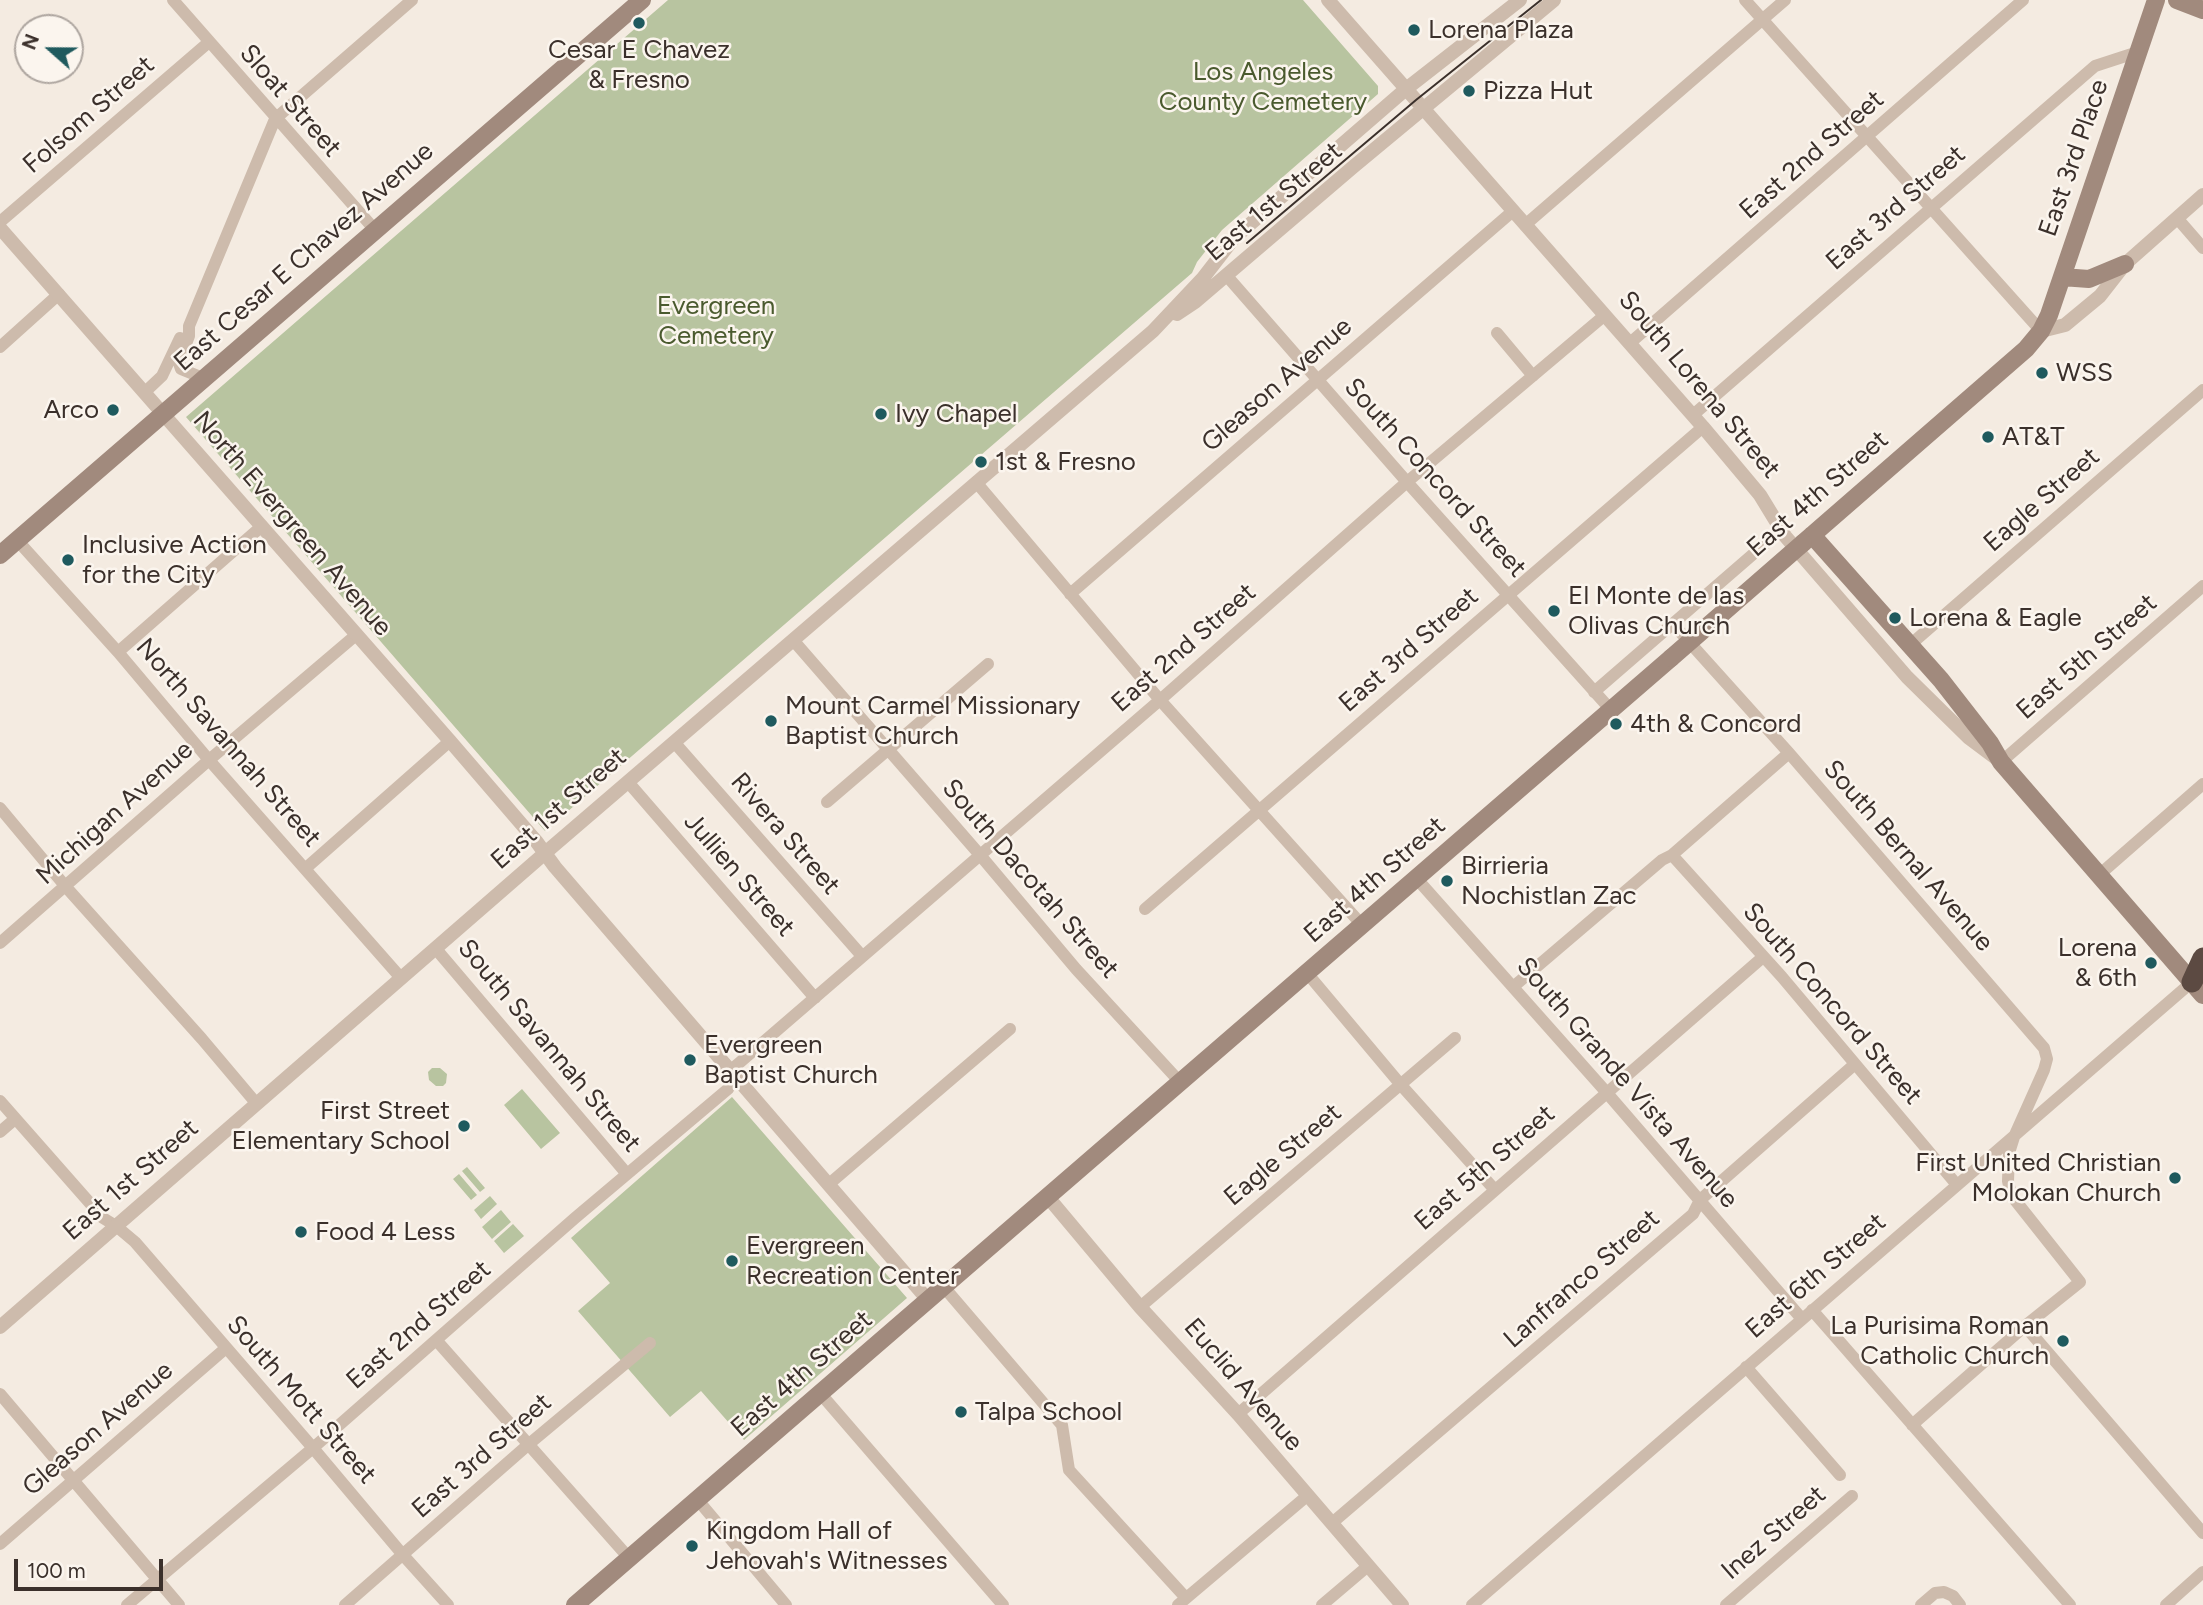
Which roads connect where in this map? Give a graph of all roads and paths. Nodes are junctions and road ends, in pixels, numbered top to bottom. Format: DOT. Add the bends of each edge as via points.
graph roads {
  1 [pos="412,0"];
  2 [pos="1328,0"];
  3 [pos="1520,0"];
  4 [pos="1554,0"];
  5 [pos="1745,0"];
  6 [pos="1785,0"];
  7 [pos="2023,0"];
  8 [pos="2156,0"];
  9 [pos="2177,0"];
  10 [pos="179,2"];
  11 [pos="636,2"];
  12 [pos="2203,10"];
  13 [pos="1763,20"];
  14 [pos="209,42"];
  15 [pos="2138,52"];
  16 [pos="1415,99"];
  17 [pos="275,119"];
  18 [pos="1867,136"];
  19 [pos="2203,195"];
  20 [pos="1931,207"];
  21 [pos="1513,211"];
  22 [pos="2177,218"];
  23 [pos="0,222"];
  24 [pos="1525,225"];
  25 [pos="0,228"];
  26 [pos="375,230"];
  27 [pos="2203,248"];
  28 [pos="2125,264"];
  29 [pos="1226,275"];
  30 [pos="2062,277"];
  31 [pos="59,294"];
  32 [pos="1605,315"];
  33 [pos="189,326"];
  34 [pos="1153,331"];
  35 [pos="2040,331"];
  36 [pos="1497,333"];
  37 [pos="1630,344"];
  38 [pos="0,346"];
  39 [pos="1533,376"];
  40 [pos="203,378"];
  41 [pos="1318,380"];
  42 [pos="2203,390"];
  43 [pos="145,392"];
  44 [pos="162,413"];
  45 [pos="1693,415"];
  46 [pos="1703,426"];
  47 [pos="976,482"];
  48 [pos="1407,482"];
  49 [pos="262,526"];
  50 [pos="1781,530"];
  51 [pos="1807,539"];
  52 [pos="17,540"];
  53 [pos="0,555"];
  54 [pos="2203,586"];
  55 [pos="1070,594"];
  56 [pos="1508,595"];
  57 [pos="1673,624"];
  58 [pos="356,635"];
  59 [pos="793,640"];
  60 [pos="1910,645"];
  61 [pos="118,652"];
  62 [pos="988,664"];
  63 [pos="1594,692"];
  64 [pos="1160,700"];
  65 [pos="1611,710"];
  66 [pos="450,741"];
  67 [pos="674,742"];
  68 [pos="889,751"];
  69 [pos="1789,753"];
  70 [pos="209,760"];
  71 [pos="2001,762"];
  72 [pos="628,782"];
  73 [pos="2203,784"];
  74 [pos="827,802"];
  75 [pos="0,808"];
  76 [pos="1260,810"];
  77 [pos="544,854"];
  78 [pos="980,855"];
  79 [pos="1672,855"];
  80 [pos="306,868"];
  81 [pos="2099,876"];
  82 [pos="1417,878"];
  83 [pos="66,887"];
  84 [pos="1145,909"];
  85 [pos="1362,925"];
  86 [pos="0,943"];
  87 [pos="436,949"];
  88 [pos="862,956"];
  89 [pos="1763,957"];
  90 [pos="2203,958"];
  91 [pos="1307,973"];
  92 [pos="401,978"];
  93 [pos="2199,984"];
  94 [pos="1513,987"];
  95 [pos="815,998"];
  96 [pos="1010,1029"];
  97 [pos="1455,1038"];
  98 [pos="1856,1063"];
  99 [pos="2045,1070"];
  100 [pos="733,1073"];
  101 [pos="1180,1082"];
  102 [pos="1401,1085"];
  103 [pos="1607,1093"];
  104 [pos="0,1101"];
  105 [pos="2053,1102"];
  106 [pos="256,1103"];
  107 [pos="15,1119"];
  108 [pos="0,1132"];
  109 [pos="2014,1137"];
  110 [pos="628,1174"];
  111 [pos="829,1184"];
  112 [pos="1956,1185"];
  113 [pos="1495,1190"];
  114 [pos="1047,1196"];
  115 [pos="1700,1200"];
  116 [pos="116,1226"];
  117 [pos="943,1286"];
  118 [pos="928,1300"];
  119 [pos="1140,1307"];
  120 [pos="1807,1315"];
  121 [pos="0,1326"];
  122 [pos="2025,1326"];
  123 [pos="437,1341"];
  124 [pos="650,1343"];
  125 [pos="226,1348"];
  126 [pos="1746,1367"];
  127 [pos="820,1393"];
  128 [pos="0,1394"];
  129 [pos="1238,1414"];
  130 [pos="1912,1426"];
  131 [pos="529,1444"];
  132 [pos="313,1448"];
  133 [pos="1840,1475"];
  134 [pos="73,1481"];
  135 [pos="1307,1496"];
  136 [pos="1852,1496"];
  137 [pos="697,1499"];
  138 [pos="1332,1523"];
  139 [pos="2203,1533"];
  140 [pos="0,1544"];
  141 [pos="403,1555"];
  142 [pos="629,1558"];
  143 [pos="1368,1566"];
  144 [pos="2203,1572"];
  145 [pos="158,1578"];
  146 [pos="1182,1602"];
  147 [pos="127,1605"];
  148 [pos="179,1605"];
  149 [pos="345,1605"];
  150 [pos="449,1605"];
  151 [pos="575,1605"];
  152 [pos="786,1605"];
  153 [pos="1003,1605"];
  154 [pos="1322,1605"];
  155 [pos="1402,1605"];
  156 [pos="1472,1605"];
  157 [pos="1726,1605"];
  158 [pos="1921,1605"];
  159 [pos="1960,1605"];
  160 [pos="2070,1605"];
  161 [pos="2166,1605"];
  1 -- 17 [label="street"];
  2 -- 16 [label="street, South Lorena Street"];
  3 -- 16 [label="street, East 1st Street"];
  4 -- 16 [label="street, East 1st Street"];
  5 -- 13 [label="street"];
  6 -- 13 [label="street"];
  7 -- 18 [label="street, East 2nd Street"];
  8 -- 15 [label="main road, East 3rd Place"];
  9 -- 12 [label="main road"];
  10 -- 14 [label="street, Sloat Street"];
  11 -- 26 [label="main road, East Cesar E Chavez Avenue"];
  13 -- 18 [label="street"];
  13 -- 24 [label="street"];
  14 -- 17 [label="street, Sloat Street"];
  14 -- 23 [label="street, Folsom Street"];
  15 -- 20 [label="street, East 3rd Street" via="2095,66"];
  15 -- 30 [label="main road, East 3rd Place"];
  16 -- 21 [label="street, South Lorena Street"];
  16 -- 29 [label="street, East 1st Street"];
  16 -- 34 [label="street, East 1st Street" via="1234,238"];
  17 -- 26 [label="street, Sloat Street"];
  17 -- 33 [label="street"];
  18 -- 20 [label="street"];
  18 -- 37 [label="street, East 2nd Street"];
  19 -- 22 [label="street, East 4th Street"];
  20 -- 35 [label="street"];
  20 -- 45 [label="street, East 3rd Street"];
  21 -- 24 [label="street, South Lorena Street"];
  21 -- 41 [label="street, Gleason Avenue"];
  22 -- 27 [label="street"];
  22 -- 28 [label="street, East 4th Street"];
  24 -- 32 [label="street, South Lorena Street"];
  25 -- 31 [label="street, North Evergreen Avenue"];
  26 -- 40 [label="main road, East Cesar E Chavez Avenue"];
  28 -- 30 [label="main road" via="2089,279"];
  28 -- 35 [label="street, East 4th Street" via="2100,296 2065,325"];
  29 -- 34 [label="street, East 1st Street"];
  29 -- 41 [label="street, South Concord Street"];
  30 -- 35 [label="main road, East 3rd Place"];
  31 -- 38 [label="street"];
  31 -- 43 [label="street, North Evergreen Avenue"];
  32 -- 37 [label="street, South Lorena Street"];
  32 -- 39 [label="street, East 2nd Street"];
  33 -- 40 [label="street" via="179,363 181,369"];
  33 -- 43 [label="street" via="162,376"];
  34 -- 47 [label="street, East 1st Street"];
  35 -- 51 [label="main road, East 4th Street" via="2026,349"];
  36 -- 39 [label="street"];
  37 -- 45 [label="street, South Lorena Street"];
  39 -- 48 [label="street, East 2nd Street"];
  40 -- 44 [label="main road, East Cesar E Chavez Avenue"];
  41 -- 48 [label="street, South Concord Street"];
  41 -- 55 [label="street, Gleason Avenue"];
  42 -- 60 [label="street, Eagle Street"];
  43 -- 44 [label="street, North Evergreen Avenue"];
  44 -- 49 [label="street, North Evergreen Avenue"];
  44 -- 52 [label="main road, East Cesar E Chavez Avenue"];
  45 -- 46 [label="street, South Lorena Street"];
  46 -- 50 [label="street, South Lorena Street" via="1760,495"];
  46 -- 56 [label="street, East 3rd Street"];
  47 -- 55 [label="street"];
  47 -- 59 [label="street, East 1st Street"];
  48 -- 56 [label="street, South Concord Street"];
  48 -- 64 [label="street, East 2nd Street"];
  49 -- 58 [label="street, North Evergreen Avenue"];
  49 -- 61 [label="street"];
  50 -- 57 [label="street, East 4th Street"];
  50 -- 71 [label="street, South Lorena Street" via="1908,677 1969,738"];
  51 -- 60 [label="main road, South Lorena Street"];
  51 -- 65 [label="main road, East 4th Street, bridge"];
  52 -- 53 [label="main road, East Cesar E Chavez Avenue"];
  52 -- 61 [label="street, North Savannah Street"];
  54 -- 71 [label="street, East 5th Street"];
  55 -- 64 [label="street"];
  56 -- 63 [label="street, South Concord Street"];
  56 -- 76 [label="street, East 3rd Street"];
  57 -- 63 [label="street, East 4th Street"];
  57 -- 69 [label="street, South Bernal Avenue"];
  58 -- 66 [label="street, North Evergreen Avenue"];
  58 -- 70 [label="street, Michigan Avenue"];
  59 -- 67 [label="street, East 1st Street"];
  59 -- 68 [label="street, South Dacotah Street"];
  60 -- 71 [label="main road, South Lorena Street"];
  61 -- 70 [label="street, North Savannah Street"];
  62 -- 68 [label="street"];
  63 -- 65 [label="street, South Concord Street"];
  64 -- 76 [label="street"];
  64 -- 78 [label="street, East 2nd Street"];
  65 -- 82 [label="main road, East 4th Street"];
  66 -- 77 [label="street, North Evergreen Avenue"];
  66 -- 80 [label="street"];
  67 -- 72 [label="street, East 1st Street"];
  67 -- 88 [label="street, Rivera Street"];
  68 -- 74 [label="street"];
  68 -- 78 [label="street, South Dacotah Street"];
  69 -- 79 [label="street"];
  69 -- 99 [label="street, South Bernal Avenue" via="2044,1048"];
  70 -- 80 [label="street, North Savannah Street"];
  70 -- 83 [label="street, Michigan Avenue"];
  71 -- 81 [label="main road, South Lorena Street"];
  72 -- 77 [label="street, East 1st Street"];
  72 -- 95 [label="street, Jullien Street"];
  73 -- 81 [label="street"];
  75 -- 83 [label="street"];
  76 -- 84 [label="street, East 3rd Street"];
  76 -- 85 [label="street"];
  77 -- 87 [label="street, East 1st Street"];
  77 -- 100 [label="street, North Evergreen Avenue"];
  78 -- 88 [label="street, East 2nd Street"];
  78 -- 101 [label="street, South Dacotah Street"];
  79 -- 89 [label="street, South Concord Street"];
  79 -- 94 [label="street"];
  80 -- 92 [label="street, North Savannah Street"];
  81 -- 93 [label="main road, South Lorena Street"];
  82 -- 85 [label="main road, East 4th Street"];
  82 -- 94 [label="street, South Grande Vista Avenue"];
  83 -- 86 [label="street, Michigan Avenue"];
  83 -- 106 [label="street"];
  85 -- 91 [label="main road, East 4th Street"];
  87 -- 92 [label="street, East 1st Street"];
  87 -- 110 [label="street, South Savannah Street"];
  88 -- 95 [label="street, East 2nd Street"];
  89 -- 98 [label="street, South Concord Street"];
  89 -- 103 [label="street, East 5th Street"];
  90 -- 93 [label="highway"];
  91 -- 101 [label="main road, East 4th Street"];
  91 -- 102 [label="street"];
  92 -- 106 [label="street, East 1st Street"];
  93 -- 105 [label="street, East 6th Street"];
  94 -- 103 [label="street, South Grande Vista Avenue"];
  95 -- 100 [label="street, East 2nd Street"];
  96 -- 111 [label="street"];
  97 -- 102 [label="street, Eagle Street"];
  98 -- 112 [label="street, South Concord Street"];
  98 -- 115 [label="street, Lanfranco Street"];
  99 -- 105 [label="street, South Bernal Avenue" via="2046,1093"];
  99 -- 109 [label="street"];
  100 -- 110 [label="street, East 2nd Street" via="728,1089"];
  100 -- 111 [label="street, North Evergreen Avenue"];
  101 -- 114 [label="main road, East 4th Street"];
  102 -- 113 [label="street"];
  102 -- 119 [label="street, Eagle Street"];
  103 -- 113 [label="street, East 5th Street"];
  103 -- 115 [label="street, South Grande Vista Avenue"];
  104 -- 107 [label="street, South Mott Street"];
  105 -- 109 [label="street, East 6th Street"];
  106 -- 116 [label="street, East 1st Street"];
  107 -- 108 [label="street"];
  107 -- 116 [label="street, South Mott Street" via="103,1218"];
  109 -- 112 [label="street, East 6th Street"];
  109 -- 122 [label="street" via="2009,1153 2011,1195 2080,1282"];
  110 -- 123 [label="street, East 2nd Street"];
  111 -- 118 [label="street, North Evergreen Avenue"];
  112 -- 120 [label="street, East 6th Street"];
  113 -- 129 [label="street, East 5th Street"];
  114 -- 117 [label="main road, East 4th Street"];
  114 -- 119 [label="street, Euclid Avenue"];
  115 -- 120 [label="street, South Grande Vista Avenue"];
  115 -- 138 [label="street, Lanfranco Street" via="1693,1214"];
  116 -- 121 [label="street, East 1st Street"];
  116 -- 125 [label="street, South Mott Street"];
  117 -- 118 [label="main road, East 4th Street"];
  117 -- 146 [label="street" via="1062,1424 1069,1470"];
  118 -- 127 [label="main road, East 4th Street"];
  119 -- 129 [label="street, Euclid Avenue"];
  120 -- 126 [label="street, East 6th Street"];
  120 -- 130 [label="street, South Grande Vista Avenue"];
  122 -- 130 [label="street"];
  122 -- 139 [label="street"];
  123 -- 131 [label="street"];
  123 -- 132 [label="street, East 2nd Street"];
  124 -- 131 [label="street, East 3rd Street"];
  125 -- 132 [label="street, South Mott Street"];
  125 -- 134 [label="street, Gleason Avenue"];
  126 -- 133 [label="street"];
  126 -- 156 [label="street, East 6th Street"];
  127 -- 137 [label="main road, East 4th Street"];
  127 -- 153 [label="street"];
  128 -- 134 [label="street"];
  129 -- 135 [label="street, Euclid Avenue"];
  130 -- 160 [label="street, South Grande Vista Avenue"];
  131 -- 141 [label="street, East 3rd Street"];
  131 -- 142 [label="street"];
  132 -- 141 [label="street, South Mott Street"];
  132 -- 145 [label="street, East 2nd Street"];
  134 -- 140 [label="street, Gleason Avenue"];
  134 -- 145 [label="street"];
  135 -- 138 [label="street, Euclid Avenue"];
  135 -- 146 [label="street"];
  136 -- 157 [label="street, Inez Street"];
  137 -- 142 [label="main road, East 4th Street"];
  137 -- 152 [label="street"];
  138 -- 143 [label="street, Euclid Avenue"];
  141 -- 149 [label="street, East 3rd Street"];
  141 -- 150 [label="street, South Mott Street"];
  142 -- 151 [label="main road, East 4th Street"];
  143 -- 154 [label="street"];
  143 -- 155 [label="street, Euclid Avenue"];
  144 -- 161 [label="street"];
  145 -- 147 [label="street, East 2nd Street"];
  145 -- 148 [label="street"];
  158 -- 159 [label="street" via="1935,1593 1944,1592"];
}
